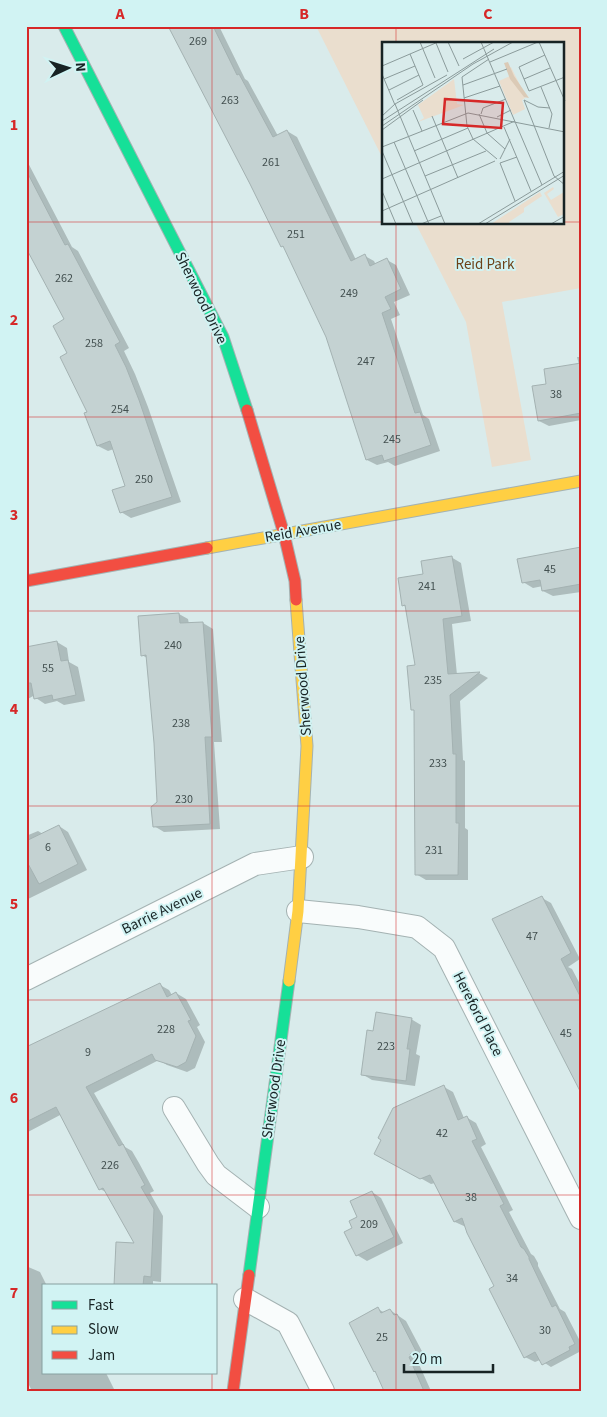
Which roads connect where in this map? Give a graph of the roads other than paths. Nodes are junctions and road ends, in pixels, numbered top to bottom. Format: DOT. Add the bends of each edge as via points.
graph roads {
  1 [pos="64,26"];
  2 [pos="581,482"];
  3 [pos="284,534"];
  4 [pos="26,581"];
  5 [pos="302,858"];
  6 [pos="298,911"];
  7 [pos="26,979"];
  8 [pos="174,1108"];
  9 [pos="258,1207"];
  10 [pos="581,1218"];
  11 [pos="245,1300"];
  12 [pos="233,1391"];
  13 [pos="323,1391"];
  1 -- 3 [label="street, Sherwood Drive" via="222,337"];
  2 -- 3 [label="street, Reid Avenue"];
  3 -- 4 [label="street, Reid Avenue"];
  3 -- 5 [label="street, Sherwood Drive" via="295,581 307,746"];
  5 -- 6 [label="street, Sherwood Drive"];
  5 -- 7 [label="street, Barrie Avenue" via="255,864"];
  6 -- 9 [label="street, Sherwood Drive"];
  6 -- 10 [label="street, Hereford Place" via="417,927 444,948"];
  8 -- 9 [label="street" via="216,1175"];
  9 -- 11 [label="street, Sherwood Drive"];
  11 -- 12 [label="street, Sherwood Drive"];
  11 -- 13 [label="street" via="288,1323"];
}
